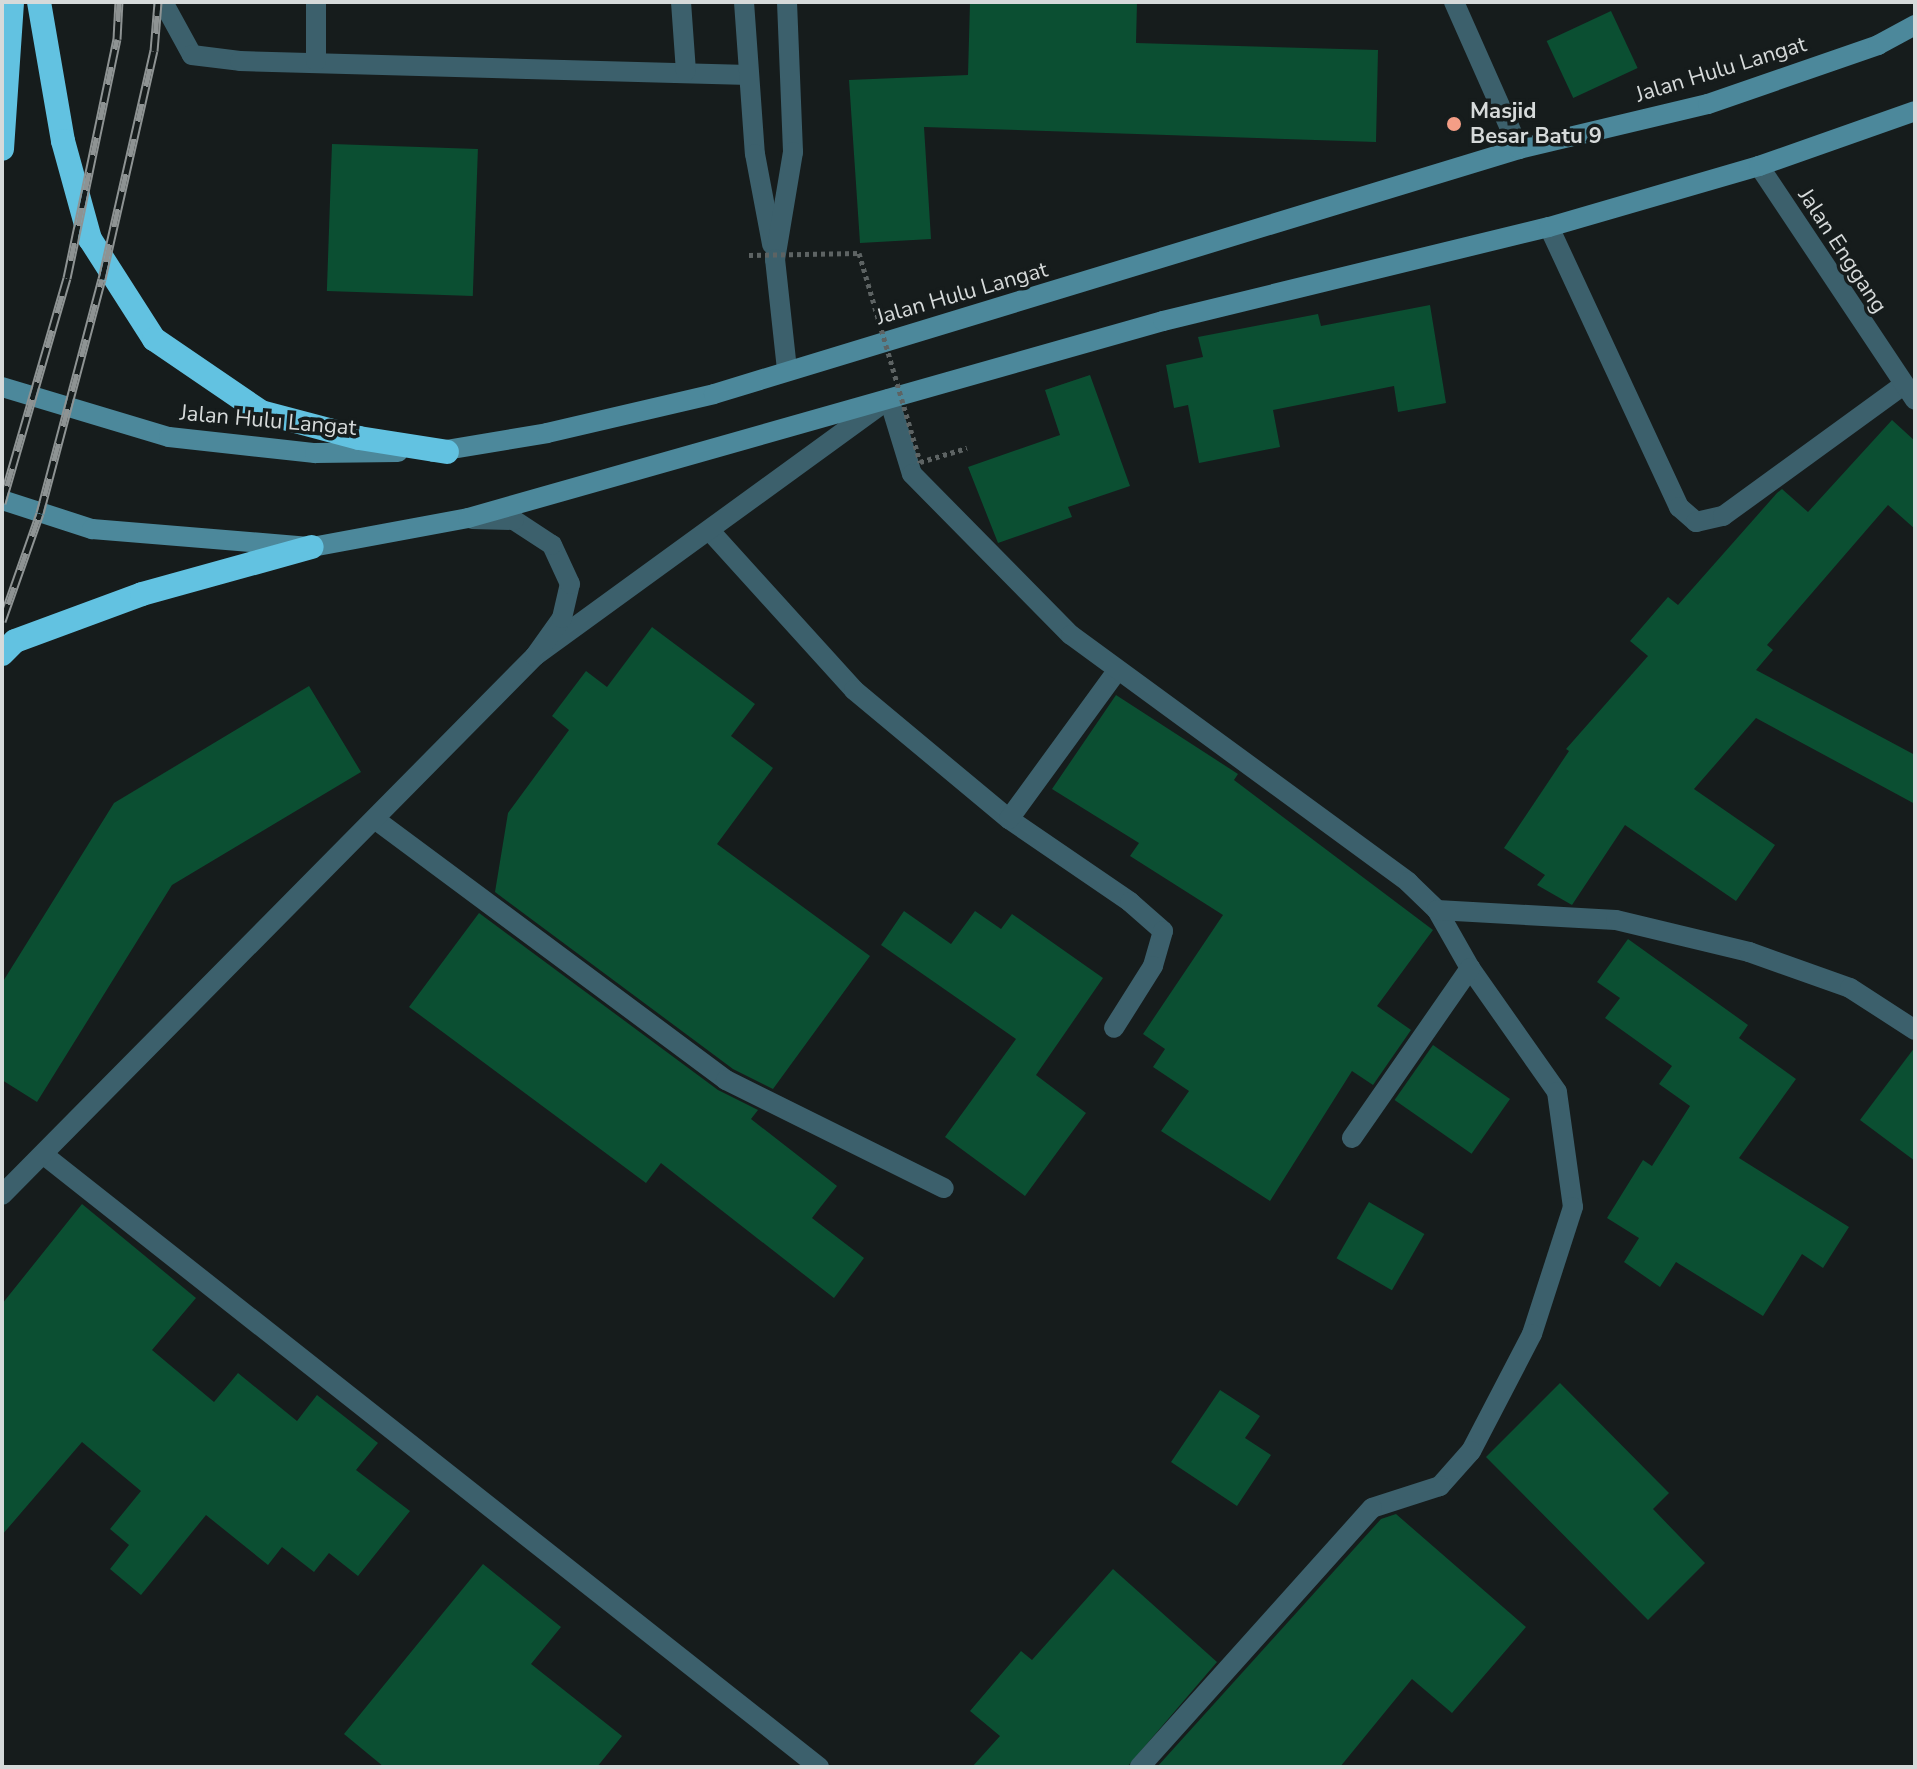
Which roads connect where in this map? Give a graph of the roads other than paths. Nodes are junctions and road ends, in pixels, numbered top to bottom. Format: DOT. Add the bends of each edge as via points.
graph roads {
  1 [pos="12,2"];
  2 [pos="39,2"];
  3 [pos="163,2"];
  4 [pos="316,2"];
  5 [pos="681,2"];
  6 [pos="744,2"];
  7 [pos="787,2"];
  8 [pos="1454,2"];
  9 [pos="1915,25"];
  10 [pos="316,61"];
  11 [pos="686,71"];
  12 [pos="749,75"];
  13 [pos="1915,111"];
  14 [pos="2,149"];
  15 [pos="1519,149"];
  16 [pos="1759,166"];
  17 [pos="1549,227"];
  18 [pos="775,259"];
  19 [pos="787,369"];
  20 [pos="2,387"];
  21 [pos="1908,393"];
  22 [pos="889,399"];
  23 [pos="447,452"];
  24 [pos="2,500"];
  25 [pos="468,518"];
  26 [pos="710,531"];
  27 [pos="312,547"];
  28 [pos="2,654"];
  29 [pos="535,656"];
  30 [pos="1117,671"];
  31 [pos="1009,819"];
  32 [pos="376,820"];
  33 [pos="1437,910"];
  34 [pos="1470,968"];
  35 [pos="1114,1028"];
  36 [pos="1915,1030"];
  37 [pos="1352,1138"];
  38 [pos="44,1155"];
  39 [pos="944,1188"];
  40 [pos="2,1195"];
  41 [pos="819,1767"];
  42 [pos="1140,1767"];
  1 -- 14 [label="highway"];
  2 -- 23 [label="highway" via="63,141 90,239 154,339 261,412 359,438"];
  3 -- 10 [label="street" via="192,55"];
  4 -- 10 [label="street"];
  5 -- 11 [label="street"];
  6 -- 12 [label="street"];
  7 -- 18 [label="street" via="793,152"];
  8 -- 15 [label="street"];
  9 -- 15 [label="main road, Jalan Hulu Langat" via="1878,45 1708,104"];
  10 -- 11 [label="street"];
  11 -- 12 [label="street"];
  12 -- 18 [label="street" via="755,154"];
  13 -- 16 [label="main road"];
  15 -- 19 [label="main road, Jalan Hulu Langat" via="1124,273"];
  16 -- 17 [label="main road"];
  16 -- 21 [label="street, Jalan Enggang"];
  17 -- 21 [label="street" via="1679,507 1696,522 1723,516"];
  17 -- 22 [label="main road" via="1163,321"];
  18 -- 19 [label="street"];
  19 -- 23 [label="main road, Jalan Hulu Langat" via="714,394"];
  20 -- 23 [label="main road, Jalan Hulu Langat" via="169,437 315,453"];
  22 -- 25 [label="main road"];
  22 -- 26 [label="street"];
  22 -- 30 [label="street" via="912,474 1071,635"];
  24 -- 27 [label="main road" via="92,529"];
  25 -- 27 [label="main road"];
  25 -- 29 [label="street" via="514,520 552,545 570,584 562,618"];
  26 -- 29 [label="street"];
  26 -- 31 [label="street" via="854,690"];
  27 -- 28 [label="highway" via="142,594 15,641"];
  29 -- 32 [label="street"];
  30 -- 31 [label="street"];
  30 -- 33 [label="street" via="1408,882"];
  31 -- 35 [label="street" via="1130,902 1163,931 1153,966"];
  32 -- 38 [label="street"];
  32 -- 39 [label="street" via="726,1080"];
  33 -- 34 [label="street"];
  33 -- 36 [label="street" via="1616,920 1749,952 1850,988"];
  34 -- 37 [label="street"];
  34 -- 42 [label="street" via="1557,1092 1568,1142 1573,1207 1532,1334 1471,1451 1440,1486 1372,1508"];
  38 -- 40 [label="street"];
  38 -- 41 [label="street"];
}
